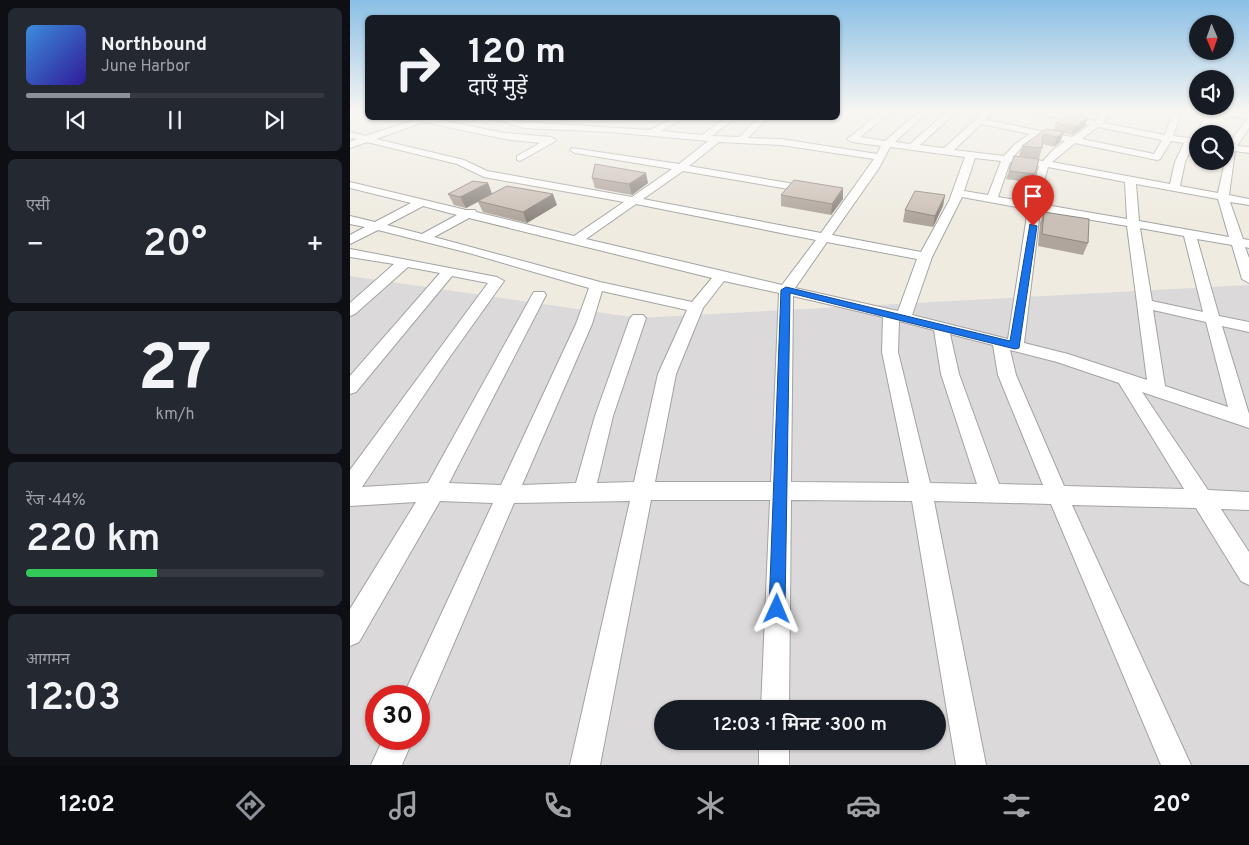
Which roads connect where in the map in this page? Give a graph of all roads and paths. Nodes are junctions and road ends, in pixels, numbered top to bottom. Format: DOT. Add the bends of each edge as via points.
graph roads {
  1 [pos="403,149"];
  2 [pos="536,149"];
  3 [pos="702,149"];
  4 [pos="750,149"];
  5 [pos="826,149"];
  6 [pos="884,149"];
  7 [pos="917,149"];
  8 [pos="950,149"];
  9 [pos="1014,149"];
  10 [pos="1062,149"];
  11 [pos="1096,149"];
  12 [pos="1162,149"];
  13 [pos="575,150"];
  14 [pos="1189,151"];
  15 [pos="766,152"];
  16 [pos="946,152"];
  17 [pos="971,156"];
  18 [pos="880,157"];
  19 [pos="520,158"];
  20 [pos="1005,160"];
  21 [pos="1044,164"];
  22 [pos="679,169"];
  23 [pos="1150,169"];
  24 [pos="1226,170"];
  25 [pos="1130,180"];
  26 [pos="529,181"];
  27 [pos="350,185"];
  28 [pos="1174,188"];
  29 [pos="513,189"];
  30 [pos="824,192"];
  31 [pos="958,194"];
  32 [pos="1223,197"];
  33 [pos="992,200"];
  34 [pos="633,201"];
  35 [pos="1249,202"];
  36 [pos="421,203"];
  37 [pos="482,206"];
  38 [pos="1036,207"];
  39 [pos="467,214"];
  40 [pos="350,220"];
  41 [pos="1134,224"];
  42 [pos="376,226"];
  43 [pos="1189,234"];
  44 [pos="422,238"];
  45 [pos="824,238"];
  46 [pos="350,240"];
  47 [pos="577,240"];
  48 [pos="1236,242"];
  49 [pos="1249,244"];
  50 [pos="350,253"];
  51 [pos="925,257"];
  52 [pos="405,262"];
  53 [pos="448,272"];
  54 [pos="721,276"];
  55 [pos="1249,279"];
  56 [pos="597,286"];
  57 [pos="786,290"];
  58 [pos="539,295"];
  59 [pos="1145,304"];
  60 [pos="696,307"];
  61 [pos="350,311"];
  62 [pos="898,316"];
  63 [pos="638,318"];
  64 [pos="1214,320"];
  65 [pos="942,327"];
  66 [pos="1249,327"];
  67 [pos="1008,344"];
  68 [pos="1124,378"];
  69 [pos="350,388"];
  70 [pos="1157,389"];
  71 [pos="1245,419"];
  72 [pos="350,487"];
  73 [pos="642,490"];
  74 [pos="780,490"];
  75 [pos="434,492"];
  76 [pos="584,492"];
  77 [pos="921,492"];
  78 [pos="991,493"];
  79 [pos="508,494"];
  80 [pos="1057,494"];
  81 [pos="350,498"];
  82 [pos="1202,500"];
  83 [pos="1249,501"];
  84 [pos="1249,573"];
  85 [pos="350,633"];
  86 [pos="422,685"];
  87 [pos="775,700"];
  88 [pos="393,750"];
  89 [pos="774,750"];
  90 [pos="386,765"];
  91 [pos="584,765"];
  92 [pos="774,765"];
  93 [pos="971,765"];
  94 [pos="1176,765"];
  1 -- 26 [label="street" via="460,162 484,174"];
  2 -- 19 [label="street"];
  3 -- 22 [label="street"];
  4 -- 15 [label="street"];
  5 -- 18 [label="street"];
  6 -- 18 [label="street"];
  7 -- 16 [label="street"];
  8 -- 16 [label="street"];
  9 -- 20 [label="street"];
  10 -- 21 [label="street"];
  11 -- 23 [label="street"];
  12 -- 23 [label="street"];
  13 -- 22 [label="street"];
  14 -- 28 [label="street" via="1180,162"];
  16 -- 17 [label="street"];
  17 -- 20 [label="street"];
  17 -- 31 [label="street"];
  18 -- 45 [label="street" via="847,195"];
  20 -- 21 [label="street"];
  20 -- 33 [label="street"];
  21 -- 25 [label="street"];
  21 -- 38 [label="street"];
  22 -- 30 [label="street"];
  22 -- 34 [label="street"];
  23 -- 25 [label="street"];
  23 -- 28 [label="street"];
  24 -- 32 [label="street"];
  25 -- 41 [label="street"];
  26 -- 29 [label="street"];
  26 -- 34 [label="street"];
  27 -- 36 [label="street"];
  28 -- 32 [label="street"];
  31 -- 33 [label="street"];
  31 -- 51 [label="street"];
  32 -- 35 [label="street"];
  32 -- 48 [label="street"];
  33 -- 38 [label="street"];
  34 -- 45 [label="street"];
  34 -- 47 [label="street"];
  36 -- 39 [label="street"];
  36 -- 42 [label="street"];
  37 -- 39 [label="street"];
  38 -- 41 [label="street"];
  38 -- 67 [label="street"];
  39 -- 44 [label="street"];
  39 -- 47 [label="street"];
  40 -- 42 [label="street"];
  41 -- 43 [label="street"];
  41 -- 59 [label="street"];
  42 -- 44 [label="street"];
  42 -- 46 [label="street"];
  43 -- 48 [label="street"];
  43 -- 64 [label="street"];
  44 -- 56 [label="street"];
  45 -- 51 [label="street"];
  45 -- 57 [label="street"];
  47 -- 54 [label="street"];
  48 -- 49 [label="street"];
  48 -- 55 [label="street"];
  50 -- 52 [label="street"];
  51 -- 62 [label="street"];
  52 -- 53 [label="street"];
  52 -- 61 [label="street"];
  53 -- 69 [label="street"];
  53 -- 72 [label="street" via="497,281"];
  54 -- 57 [label="street"];
  54 -- 60 [label="street"];
  56 -- 60 [label="street"];
  56 -- 79 [label="street" via="584,324"];
  57 -- 62 [label="street"];
  57 -- 74 [label="street"];
  58 -- 75 [label="street"];
  59 -- 64 [label="street"];
  59 -- 70 [label="street"];
  60 -- 73 [label="street" via="667,374"];
  62 -- 65 [label="street"];
  62 -- 77 [label="street" via="890,352"];
  63 -- 76 [label="street" via="604,416"];
  64 -- 66 [label="street"];
  64 -- 71 [label="street"];
  65 -- 67 [label="street"];
  65 -- 78 [label="street" via="950,374"];
  67 -- 68 [label="street"];
  67 -- 80 [label="street" via="1007,375"];
  68 -- 70 [label="street"];
  68 -- 82 [label="street"];
  70 -- 71 [label="street"];
  73 -- 74 [label="street"];
  73 -- 76 [label="street"];
  73 -- 91 [label="street"];
  74 -- 77 [label="street"];
  74 -- 87 [label="street"];
  75 -- 79 [label="street"];
  75 -- 81 [label="street"];
  75 -- 85 [label="street"];
  76 -- 79 [label="street"];
  77 -- 78 [label="street"];
  77 -- 93 [label="street"];
  78 -- 80 [label="street"];
  79 -- 86 [label="street"];
  80 -- 82 [label="street"];
  80 -- 94 [label="street"];
  82 -- 83 [label="street"];
  82 -- 84 [label="street"];
  88 -- 90 [label="street"];
  89 -- 92 [label="street"];
}
